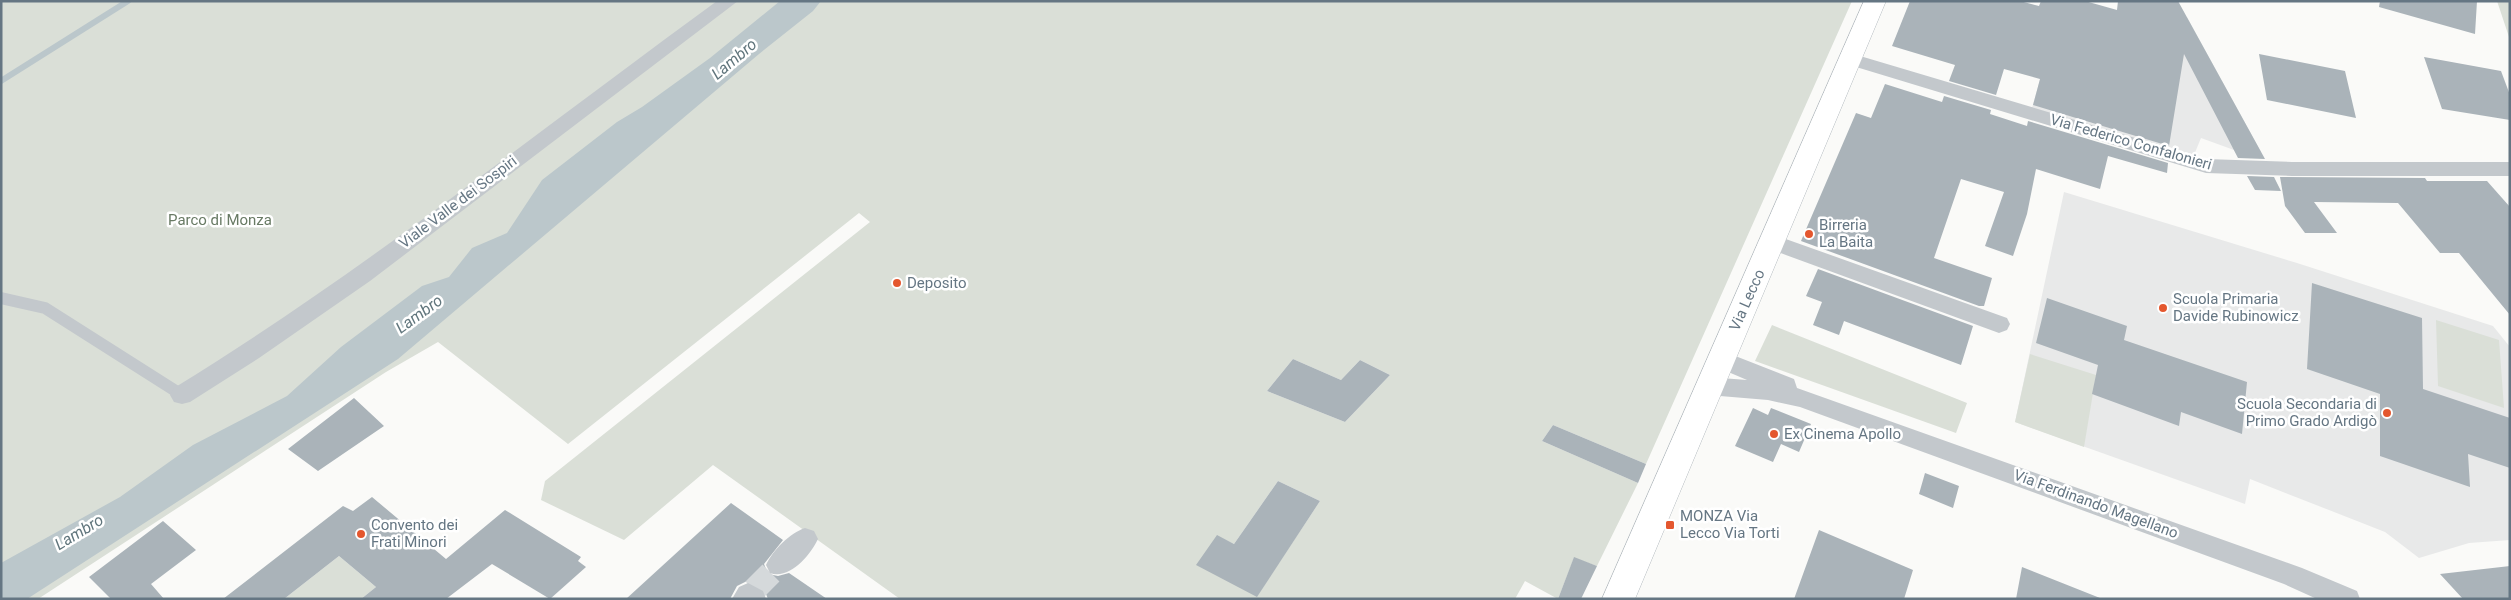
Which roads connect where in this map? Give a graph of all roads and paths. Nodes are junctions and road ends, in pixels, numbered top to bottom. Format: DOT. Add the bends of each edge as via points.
graph roads {
  1 [pos="729,1"];
  2 [pos="1875,1"];
  3 [pos="1850,60"];
  4 [pos="2510,169"];
  5 [pos="1772,242"];
  6 [pos="1,298"];
  7 [pos="1999,324"];
  8 [pos="1720,359"];
  9 [pos="1708,386"];
  10 [pos="182,394"];
  11 [pos="1844,412"];
  12 [pos="805,539"];
  13 [pos="779,565"];
  14 [pos="2321,594"];
  15 [pos="1618,599"];
  16 [pos="2347,599"];
  1 -- 10 [label="street, Viale Valle dei Sospiri" via="362,276 252,352"];
  2 -- 3 [label="main road, Via Lecco"];
  3 -- 4 [label="street, Via Federico Confalonieri" via="2206,166"];
  3 -- 5 [label="main road, Via Lecco"];
  5 -- 7 [label="street"];
  5 -- 8 [label="main road, Via Lecco"];
  6 -- 10 [label="lane" via="45,308"];
  8 -- 9 [label="main road, Via Lecco"];
  8 -- 11 [label="street, Via Ferdinando Magellano"];
  9 -- 11 [label="street, Via Ferdinando Magellano" via="1768,391"];
  9 -- 15 [label="main road, Via Lecco"];
  11 -- 14 [label="street, Via Ferdinando Magellano"];
  12 -- 13 [label="street"];
  14 -- 16 [label="street, Via Ferdinando Magellano"];
}
